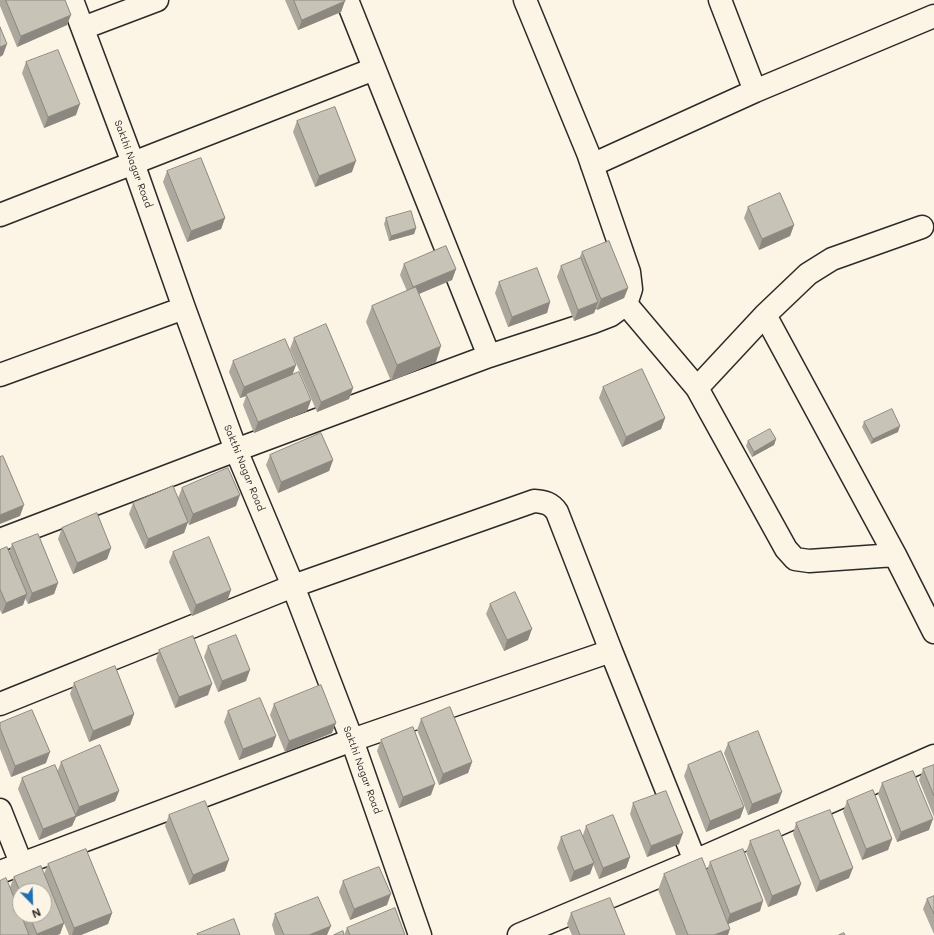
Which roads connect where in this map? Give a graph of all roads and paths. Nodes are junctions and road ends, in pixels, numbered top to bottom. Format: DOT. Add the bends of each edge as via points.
graph roads {
  1 [pos="72,0"];
  2 [pos="157,0"];
  3 [pos="347,0"];
  4 [pos="525,0"];
  5 [pos="720,0"];
  6 [pos="934,16"];
  7 [pos="83,28"];
  8 [pos="374,69"];
  9 [pos="755,91"];
  10 [pos="133,163"];
  11 [pos="592,165"];
  12 [pos="0,215"];
  13 [pos="922,227"];
  14 [pos="626,304"];
  15 [pos="184,308"];
  16 [pos="765,315"];
  17 [pos="489,356"];
  18 [pos="0,375"];
  19 [pos="698,388"];
  20 [pos="236,450"];
  21 [pos="0,540"];
  22 [pos="894,556"];
  23 [pos="293,586"];
  24 [pos="934,632"];
  25 [pos="611,651"];
  26 [pos="0,704"];
  27 [pos="352,740"];
  28 [pos="934,756"];
  29 [pos="0,810"];
  30 [pos="695,861"];
  31 [pos="21,863"];
  32 [pos="0,872"];
  33 [pos="420,935"];
  34 [pos="519,935"];
  1 -- 7 [label="street, Sakthi Nagar Road"];
  2 -- 7 [label="street"];
  3 -- 8 [label="street"];
  4 -- 11 [label="street"];
  5 -- 9 [label="street"];
  6 -- 9 [label="street"];
  7 -- 10 [label="street, Sakthi Nagar Road"];
  8 -- 10 [label="street"];
  8 -- 17 [label="street"];
  9 -- 11 [label="street"];
  10 -- 12 [label="street"];
  10 -- 15 [label="street, Sakthi Nagar Road"];
  11 -- 14 [label="street" via="629,272 631,289"];
  13 -- 16 [label="street" via="832,259 808,274"];
  14 -- 17 [label="street" via="611,315 593,322"];
  14 -- 19 [label="street"];
  15 -- 18 [label="street"];
  15 -- 20 [label="street, Sakthi Nagar Road"];
  16 -- 19 [label="street"];
  16 -- 22 [label="street"];
  17 -- 20 [label="street"];
  19 -- 22 [label="street" via="786,549 795,559 809,561"];
  20 -- 21 [label="street"];
  20 -- 23 [label="street, Sakthi Nagar Road"];
  22 -- 24 [label="street"];
  23 -- 25 [label="street" via="534,501 545,502 552,505 557,512"];
  23 -- 26 [label="street"];
  23 -- 27 [label="street, Sakthi Nagar Road"];
  25 -- 27 [label="street"];
  25 -- 30 [label="street"];
  27 -- 31 [label="street"];
  27 -- 33 [label="street, Sakthi Nagar Road"];
  28 -- 30 [label="street"];
  29 -- 31 [label="street"];
  30 -- 34 [label="street"];
  31 -- 32 [label="street"];
}
